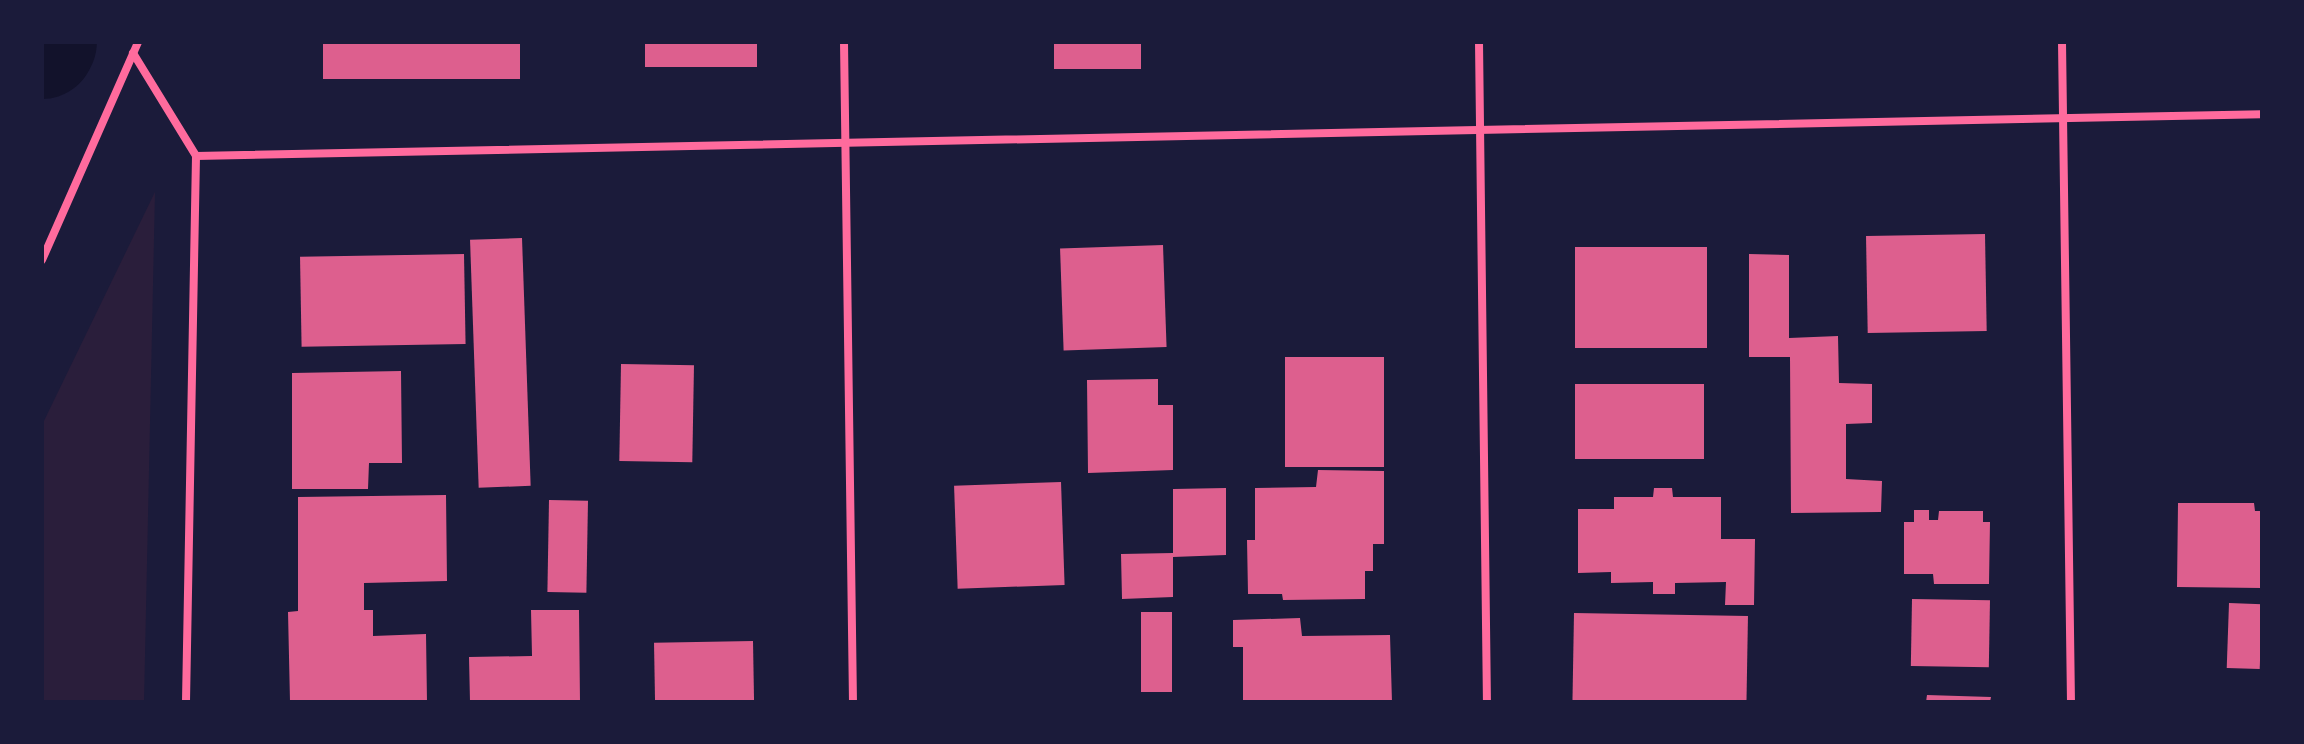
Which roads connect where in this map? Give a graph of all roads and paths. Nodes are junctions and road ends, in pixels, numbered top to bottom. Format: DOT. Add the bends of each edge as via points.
graph roads {
  1 [pos="138,42"];
  2 [pos="844,42"];
  3 [pos="1479,42"];
  4 [pos="2062,42"];
  5 [pos="133,53"];
  6 [pos="2262,114"];
  7 [pos="2063,118"];
  8 [pos="1480,130"];
  9 [pos="845,142"];
  10 [pos="196,156"];
  11 [pos="42,260"];
  12 [pos="186,702"];
  13 [pos="853,702"];
  14 [pos="1487,702"];
  15 [pos="2071,702"];
  1 -- 5 [label="street"];
  2 -- 9 [label="street"];
  3 -- 8 [label="street"];
  4 -- 7 [label="street"];
  5 -- 10 [label="street"];
  5 -- 11 [label="street"];
  6 -- 7 [label="street"];
  7 -- 8 [label="street"];
  7 -- 15 [label="street"];
  8 -- 9 [label="street"];
  8 -- 14 [label="street"];
  9 -- 10 [label="street"];
  9 -- 13 [label="street"];
  10 -- 12 [label="street"];
}
